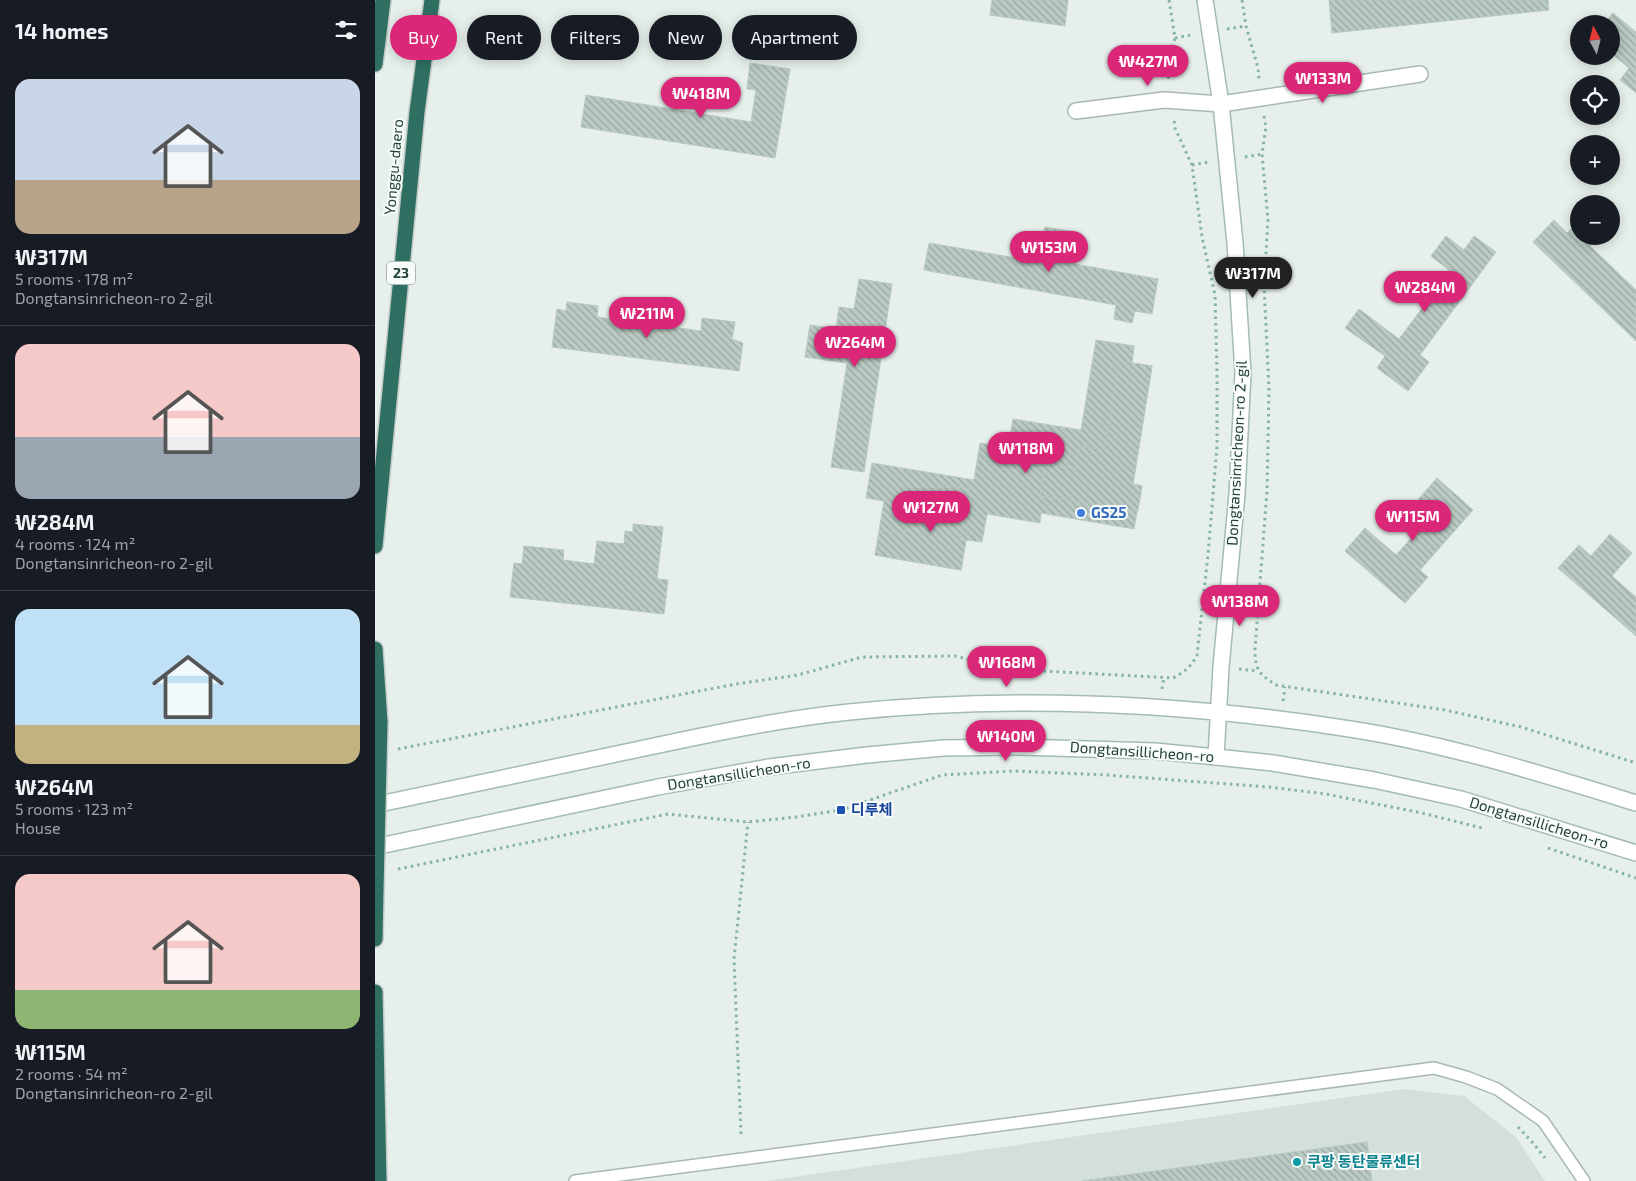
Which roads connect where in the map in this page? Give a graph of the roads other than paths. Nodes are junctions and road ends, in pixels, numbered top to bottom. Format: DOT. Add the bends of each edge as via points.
graph roads {
  1 [pos="383,0"];
  2 [pos="432,0"];
  3 [pos="1205,0"];
  4 [pos="375,64"];
  5 [pos="1420,74"];
  6 [pos="1221,104"];
  7 [pos="1077,111"];
  8 [pos="375,546"];
  9 [pos="375,649"];
  10 [pos="1219,712"];
  11 [pos="1216,757"];
  12 [pos="1636,803"];
  13 [pos="375,805"];
  14 [pos="375,847"];
  15 [pos="1636,853"];
  16 [pos="375,918"];
  17 [pos="375,940"];
  18 [pos="375,992"];
  19 [pos="379,1181"];
  20 [pos="575,1181"];
  21 [pos="1584,1181"];
  1 -- 4 [label="highway"];
  2 -- 8 [label="highway, Yonggu-daero / 23" via="417,112"];
  3 -- 6 [label="main road, Dongtansinricheon-ro 2-gil"];
  5 -- 6 [label="main road"];
  6 -- 7 [label="main road" via="1165,100"];
  6 -- 10 [label="main road, Dongtansinricheon-ro 2-gil" via="1235,243 1243,373 1237,494"];
  9 -- 16 [label="highway, bridge" via="380,722"];
  10 -- 11 [label="main road, Dongtansinricheon-ro 2-gil"];
  10 -- 12 [label="main road" via="1351,729 1418,742"];
  10 -- 13 [label="main road" via="1078,703 996,702 847,712 711,734"];
  11 -- 14 [label="main road, Dongtansillicheon-ro" via="1137,750 1019,747 943,748 867,755 719,775"];
  11 -- 15 [label="main road, Dongtansillicheon-ro" via="1374,780 1461,799"];
  16 -- 17 [label="highway"];
  18 -- 19 [label="highway"];
  20 -- 21 [label="lane" via="1434,1068 1466,1076 1497,1089 1543,1121"];
}
